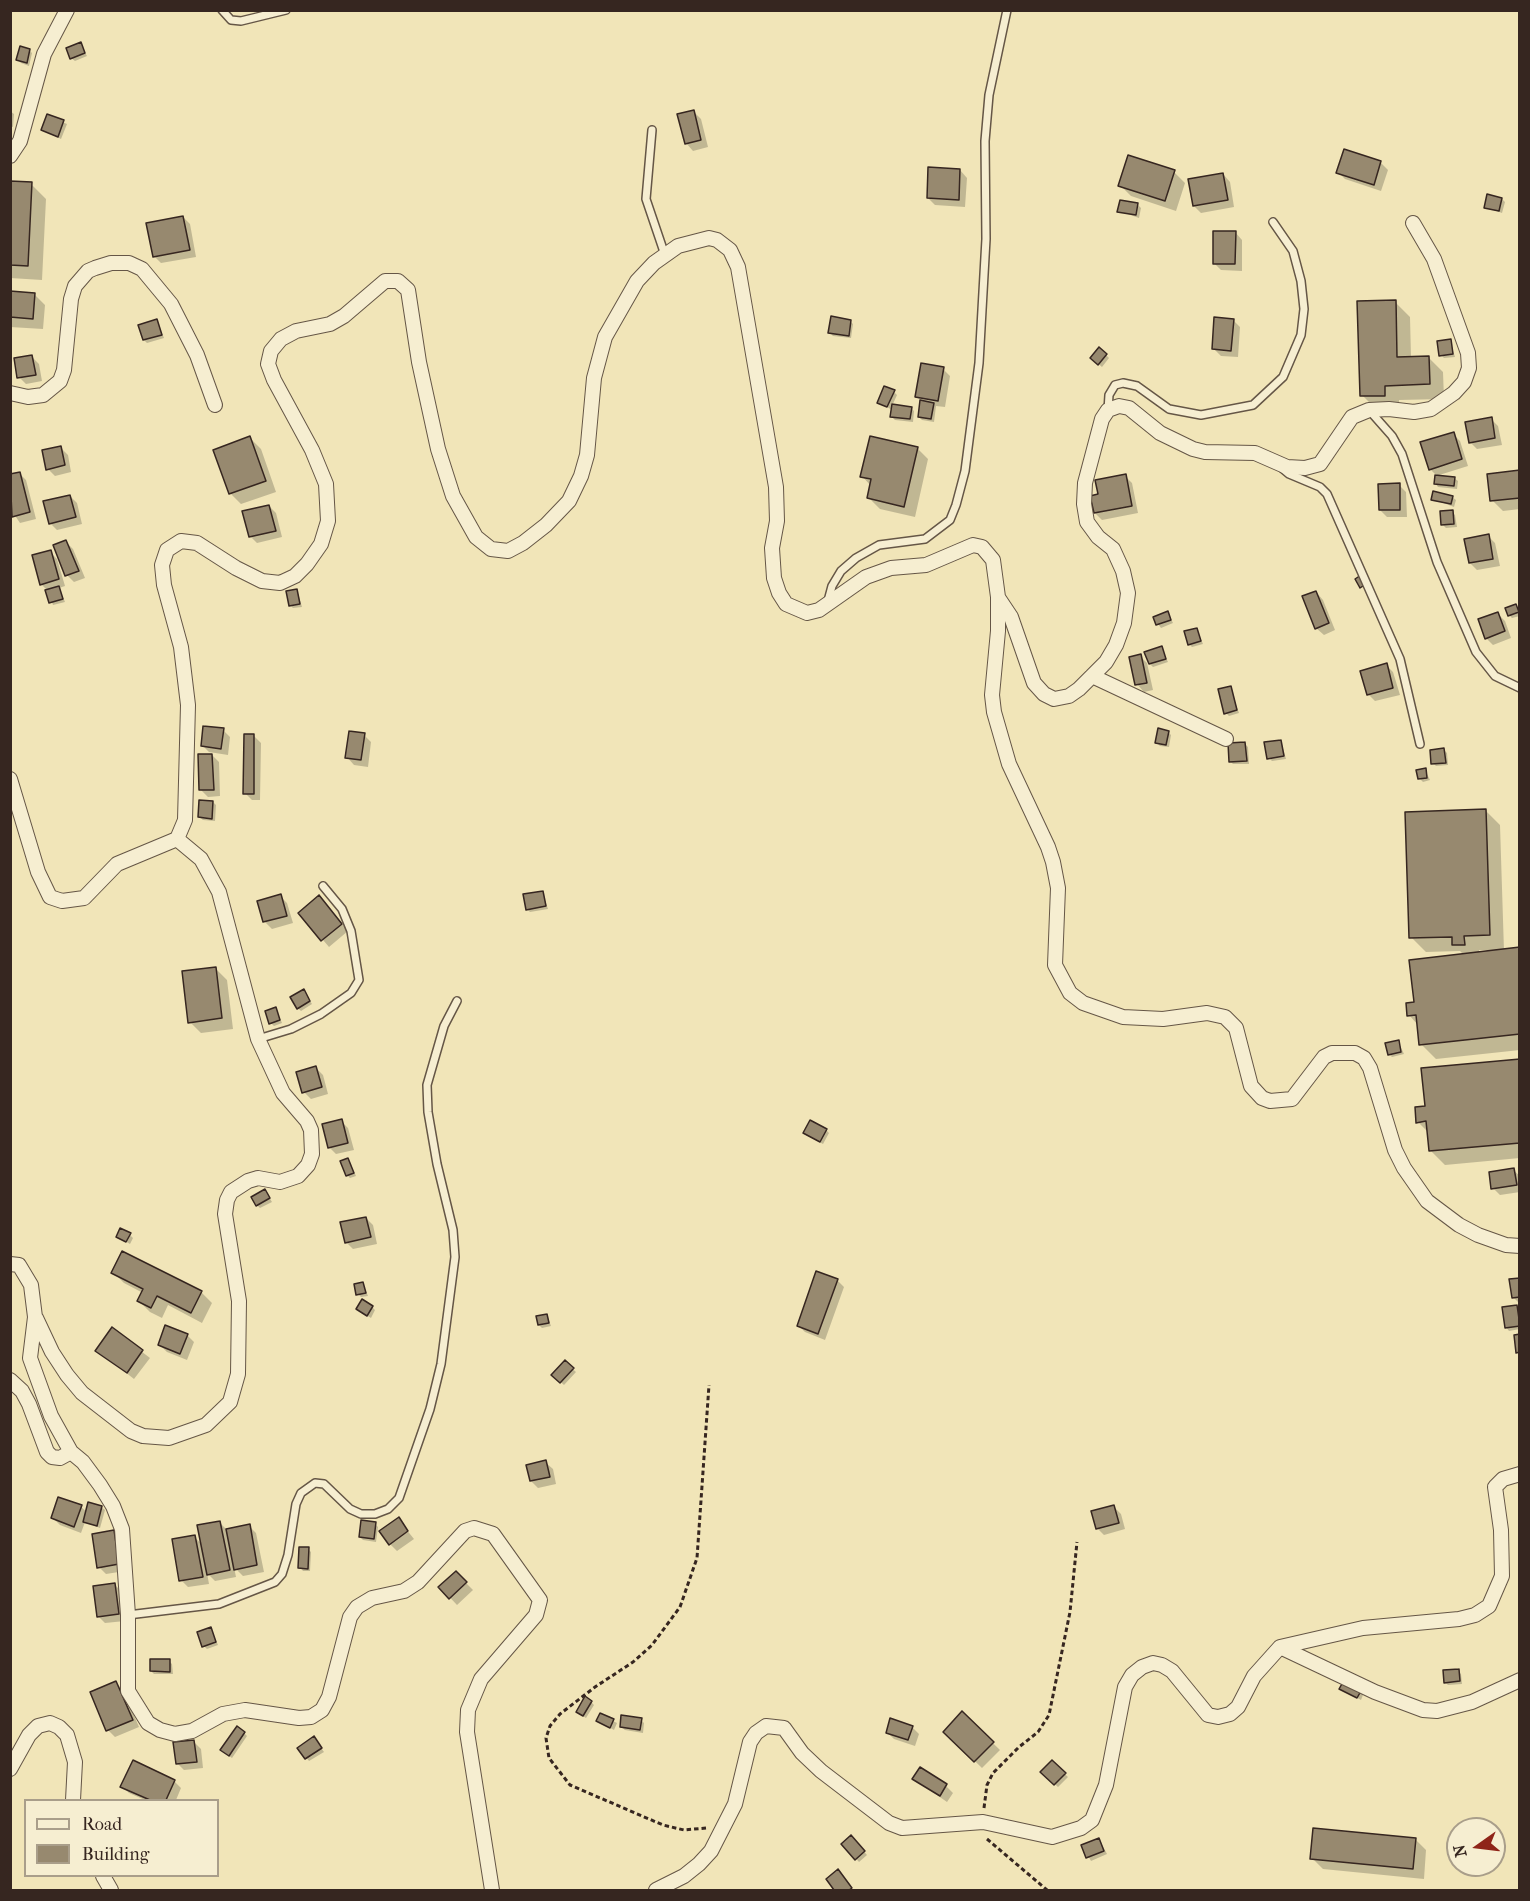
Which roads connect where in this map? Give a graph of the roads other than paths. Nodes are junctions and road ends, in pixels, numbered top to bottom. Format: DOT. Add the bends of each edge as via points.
graph roads {
  1 [pos="67,10"];
  2 [pos="222,10"];
  3 [pos="286,10"];
  4 [pos="1007,10"];
  5 [pos="652,130"];
  6 [pos="10,156"];
  7 [pos="1273,222"];
  8 [pos="1413,223"];
  9 [pos="665,255"];
  10 [pos="10,393"];
  11 [pos="215,405"];
  12 [pos="1108,410"];
  13 [pos="1369,410"];
  14 [pos="1274,461"];
  15 [pos="998,597"];
  16 [pos="827,604"];
  17 [pos="1092,676"];
  18 [pos="1520,688"];
  19 [pos="1226,739"];
  20 [pos="1420,744"];
  21 [pos="10,779"];
  22 [pos="177,839"];
  23 [pos="323,886"];
  24 [pos="457,1001"];
  25 [pos="258,1039"];
  26 [pos="1520,1246"];
  27 [pos="10,1264"];
  28 [pos="35,1317"];
  29 [pos="10,1380"];
  30 [pos="70,1452"];
  31 [pos="1520,1474"];
  32 [pos="128,1615"];
  33 [pos="1280,1647"];
  34 [pos="1520,1680"];
  35 [pos="10,1769"];
  36 [pos="73,1799"];
  37 [pos="492,1890"];
  38 [pos="656,1890"];
  1 -- 6 [label="street" via="44,54 20,141"];
  2 -- 3 [label="lane" via="231,20 241,21"];
  4 -- 16 [label="lane" via="989,95 979,363 965,471 956,505 950,519 925,539 879,545 856,558 841,571"];
  5 -- 9 [label="lane" via="646,199"];
  7 -- 12 [label="lane" via="1293,251 1304,309 1301,335 1283,377 1253,405 1228,412 1201,415 1169,410 1137,386 1123,383 1115,385 1109,395"];
  8 -- 13 [label="street" via="1446,291 1468,353 1469,368 1454,393 1431,409"];
  9 -- 16 [label="street" via="678,246 709,238 725,243 734,258 776,487 774,578 786,604 796,610 807,613"];
  9 -- 22 [label="street" via="637,281 605,337 594,378 586,455 569,501 531,537 508,551 491,549 476,537 453,496 433,427 408,290 398,281 385,281 330,324 296,331 281,339 271,351 268,364 326,484 328,522 321,544 307,564 280,583 262,581 197,543 181,541 167,550 162,565 164,585 181,647 188,705 185,820"];
  10 -- 11 [label="street" via="43,395 60,381 75,286 95,267 129,263 142,269 171,304 198,355"];
  12 -- 14 [label="street" via="1129,408 1160,433 1193,449 1255,453"];
  12 -- 17 [label="street" via="1102,419 1085,483 1084,504 1087,522 1113,549 1128,593 1116,645"];
  13 -- 14 [label="street" via="1352,417 1320,464 1287,467"];
  13 -- 18 [label="lane" via="1402,454 1437,562 1476,652 1495,676"];
  14 -- 20 [label="lane" via="1289,474 1327,494 1400,659"];
  15 -- 16 [label="street" via="993,560 982,547 973,545 926,565 880,571"];
  15 -- 17 [label="street" via="1011,617 1034,683 1044,694 1054,699 1069,696"];
  15 -- 26 [label="street" via="994,712 1009,764 1053,862 1058,888 1055,965 1070,993 1094,1008 1123,1017 1163,1019 1206,1012 1225,1017 1236,1028 1251,1086 1270,1101 1292,1099 1332,1053 1347,1051 1364,1058 1395,1150 1427,1201 1478,1235"];
  17 -- 19 [label="street"];
  21 -- 22 [label="street" via="43,887 50,897 62,901 84,898 117,864"];
  22 -- 25 [label="street" via="201,860 219,892"];
  23 -- 25 [label="lane" via="342,909 351,931 359,980 351,993 321,1014"];
  24 -- 32 [label="lane" via="444,1026 427,1085 428,1112 455,1257 441,1364 399,1498 388,1509 361,1514 350,1509 324,1484 315,1483 301,1493 296,1504 288,1555 275,1582 219,1604"];
  25 -- 28 [label="street" via="283,1093 307,1120 312,1154 298,1176 279,1182 258,1178 248,1181 231,1192 227,1200 225,1214 239,1301 240,1335 237,1384 224,1409 206,1425 169,1438 131,1431 89,1399 67,1375"];
  27 -- 28 [label="street" via="19,1265 31,1285"];
  28 -- 30 [label="street" via="30,1343 35,1377"];
  29 -- 30 [label="street" via="22,1390 47,1452 60,1458"];
  30 -- 32 [label="street" via="100,1485 122,1529"];
  31 -- 33 [label="street" via="1503,1479 1496,1487 1502,1576 1489,1606 1459,1619 1363,1628"];
  32 -- 37 [label="street" via="128,1691 148,1723 160,1730 176,1734 192,1731 223,1714 245,1710 299,1718 311,1716 322,1710 329,1697 350,1617 357,1607 372,1598 404,1591 418,1582 465,1531 474,1528 493,1534 540,1600 536,1615 480,1679 468,1710 467,1732"];
  33 -- 34 [label="street" via="1422,1710 1437,1711 1472,1702"];
  33 -- 38 [label="street" via="1254,1676 1238,1707 1218,1717 1208,1715 1172,1671 1162,1665 1153,1663 1132,1675 1125,1687 1106,1785 1092,1820 1081,1828 1052,1837 983,1821 915,1828 889,1823 821,1772 784,1728 766,1726 750,1742 726,1825 699,1864"];
  35 -- 36 [label="street" via="28,1735 38,1726 50,1723 59,1727 66,1735 75,1762"];
}
